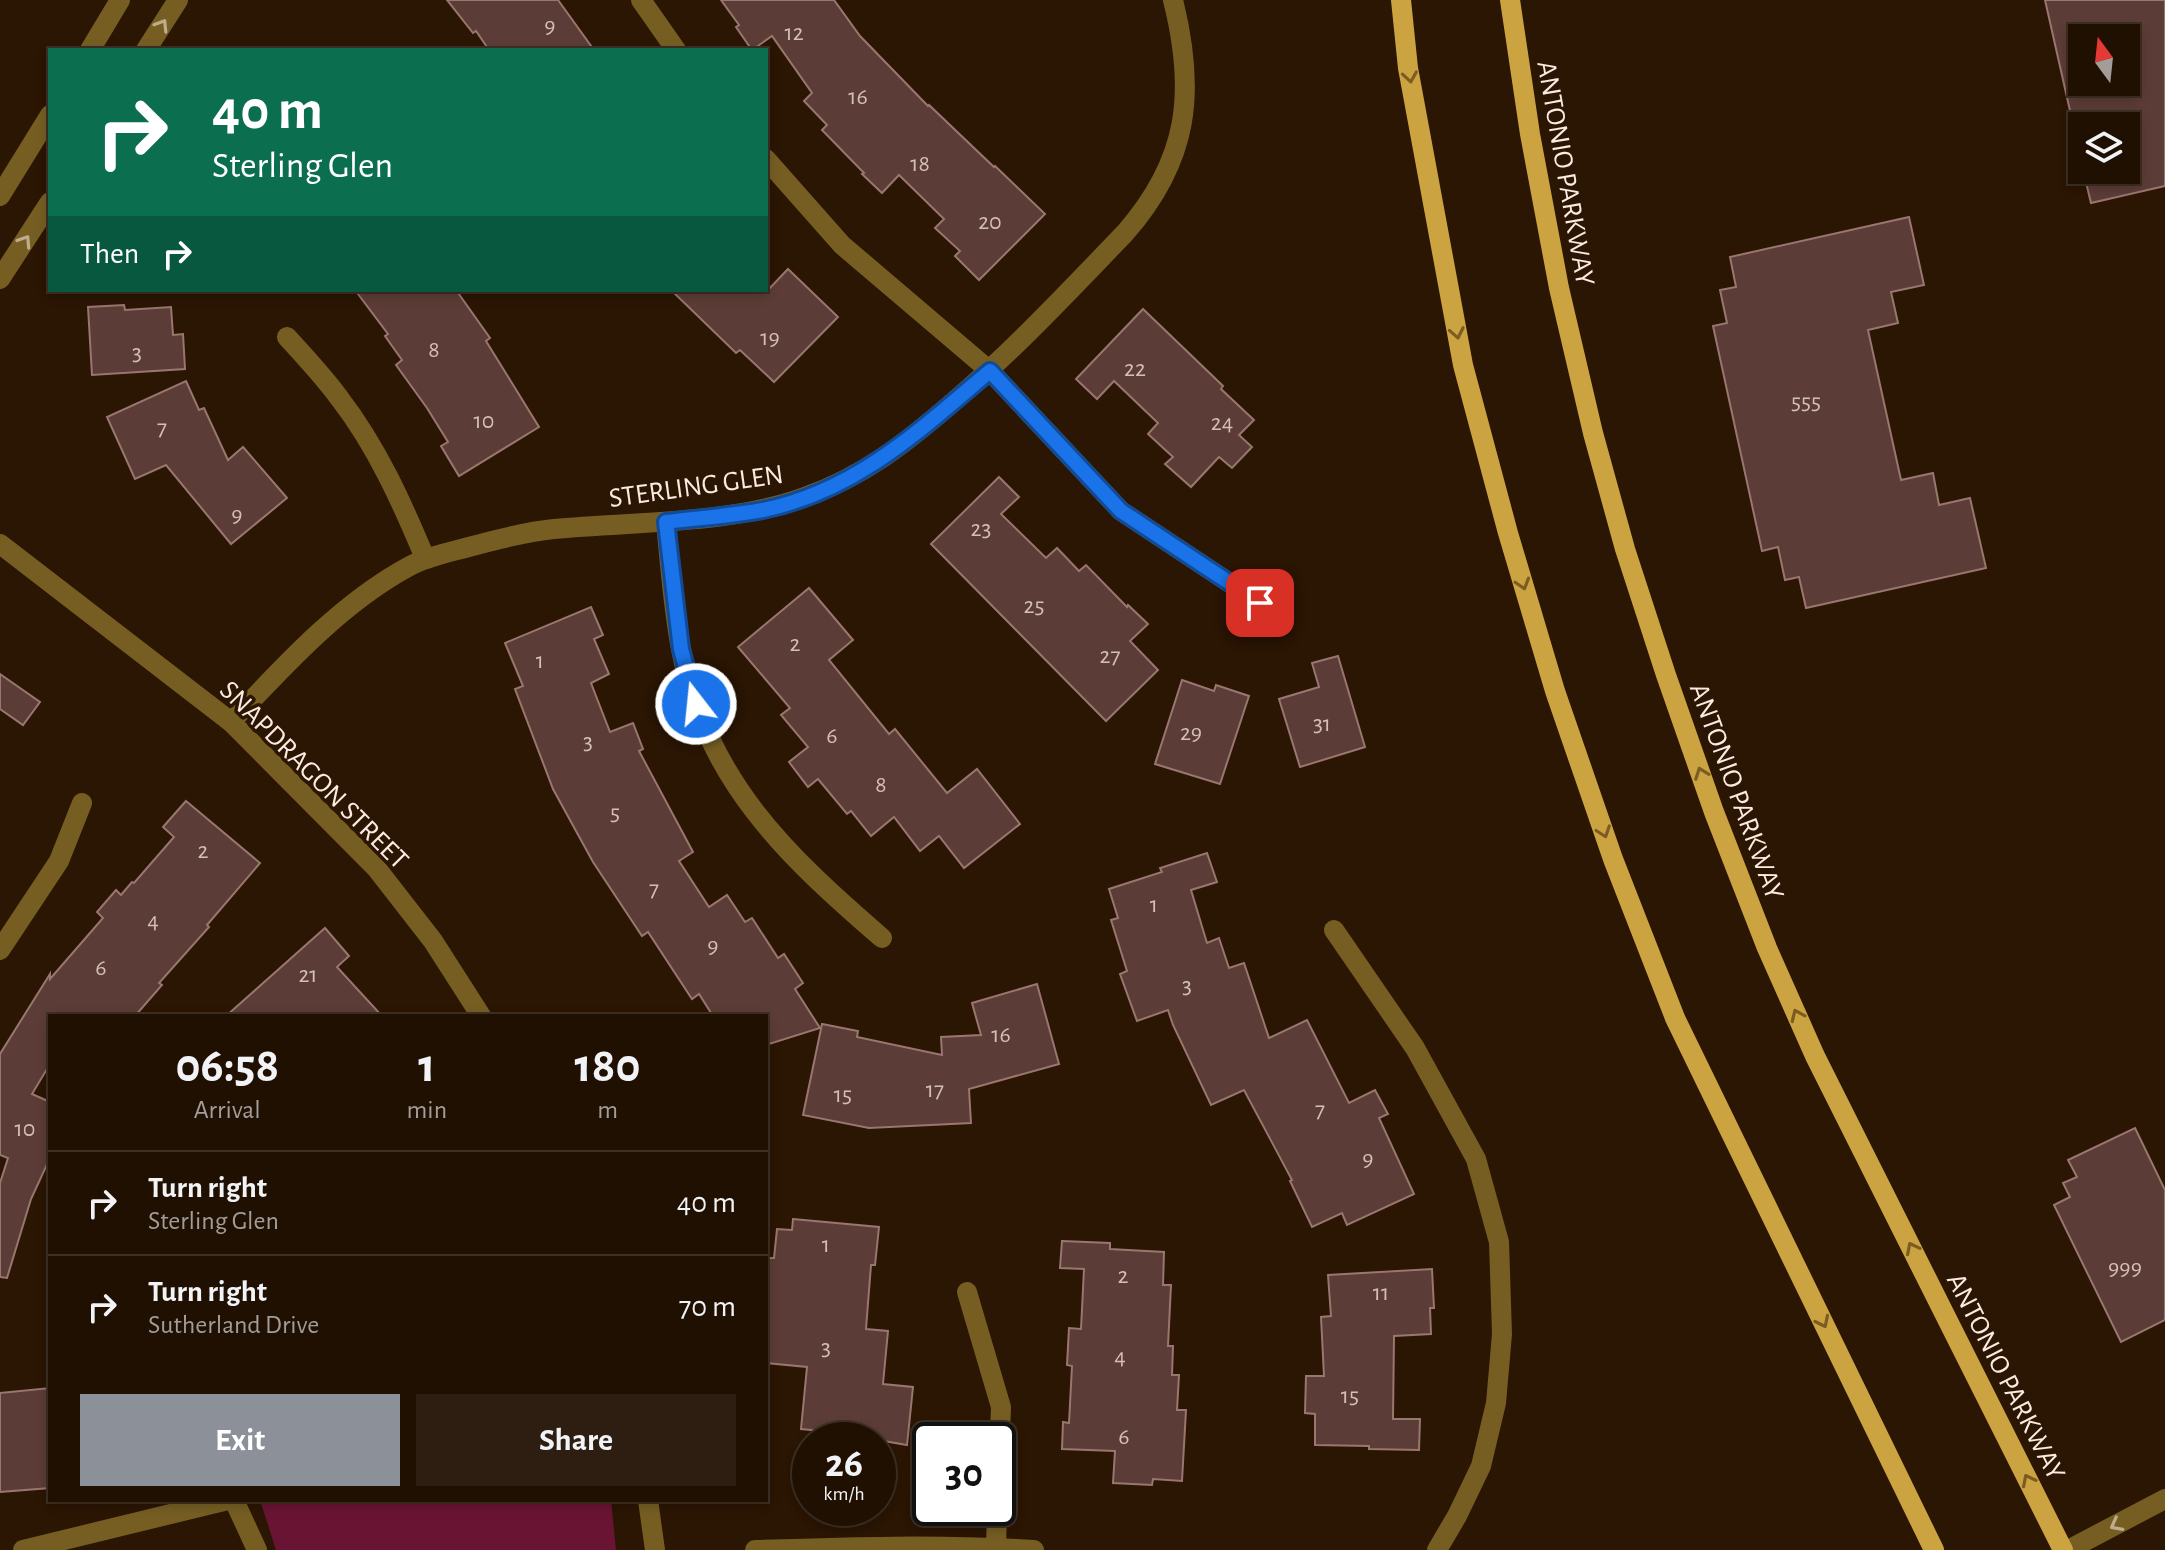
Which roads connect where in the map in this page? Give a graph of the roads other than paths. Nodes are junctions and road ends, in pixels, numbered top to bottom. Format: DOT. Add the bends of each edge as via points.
graph roads {
  1 [pos="120,0"];
  2 [pos="178,0"];
  3 [pos="641,0"];
  4 [pos="1173,0"];
  5 [pos="1401,0"];
  6 [pos="1510,0"];
  7 [pos="91,48"];
  8 [pos="147,48"];
  9 [pos="675,48"];
  10 [pos="48,118"];
  11 [pos="768,161"];
  12 [pos="0,196"];
  13 [pos="48,205"];
  14 [pos="0,279"];
  15 [pos="287,337"];
  16 [pos="990,371"];
  17 [pos="666,522"];
  18 [pos="0,544"];
  19 [pos="425,558"];
  20 [pos="1260,603"];
  21 [pos="231,722"];
  22 [pos="82,803"];
  23 [pos="1334,930"];
  24 [pos="882,938"];
  25 [pos="0,950"];
  26 [pos="479,1014"];
  27 [pos="967,1292"];
  28 [pos="1000,1422"];
  29 [pos="2165,1499"];
  30 [pos="223,1502"];
  31 [pos="232,1502"];
  32 [pos="648,1502"];
  33 [pos="997,1526"];
  34 [pos="996,1549"];
  35 [pos="23,1550"];
  36 [pos="257,1550"];
  37 [pos="655,1550"];
  38 [pos="755,1550"];
  39 [pos="1034,1550"];
  40 [pos="1437,1550"];
  41 [pos="1934,1550"];
  42 [pos="2066,1550"];
  1 -- 7 [label="street"];
  8 -- 2 [label="street, one-way"];
  3 -- 9 [label="street"];
  4 -- 16 [label="street, STERLING GLEN" via="1186,68 1174,156 1142,214"];
  5 -- 41 [label="main road, one-way" via="1408,68 1463,365 1559,705 1675,1018"];
  42 -- 6 [label="main road, ANTONIO PARKWAY, one-way" via="1815,1056 1714,812 1629,563 1593,433 1556,273"];
  10 -- 12 [label="street"];
  11 -- 16 [label="street" via="842,245"];
  14 -- 13 [label="street, one-way"];
  15 -- 19 [label="street" via="342,401 373,450"];
  16 -- 17 [label="street, STERLING GLEN" via="906,442 850,478 762,510"];
  16 -- 20 [label="street" via="1121,511"];
  17 -- 19 [label="street, STERLING GLEN" via="551,529"];
  17 -- 24 [label="street" via="681,649 696,704 721,760 780,843"];
  18 -- 21 [label="street, SNAPDRAGON STREET"];
  19 -- 21 [label="street, STERLING GLEN" via="327,626"];
  21 -- 26 [label="street, SNAPDRAGON STREET" via="377,869 433,941"];
  22 -- 25 [label="street" via="59,861"];
  23 -- 40 [label="street" via="1415,1048 1476,1159 1499,1242 1502,1334 1496,1403 1481,1466"];
  27 -- 28 [label="street" via="1001,1407"];
  29 -- 42 [label="street, one-way"];
  30 -- 35 [label="street"];
  31 -- 36 [label="street"];
  32 -- 37 [label="street"];
  33 -- 34 [label="street"];
  34 -- 38 [label="street"];
  34 -- 39 [label="street"];
}
